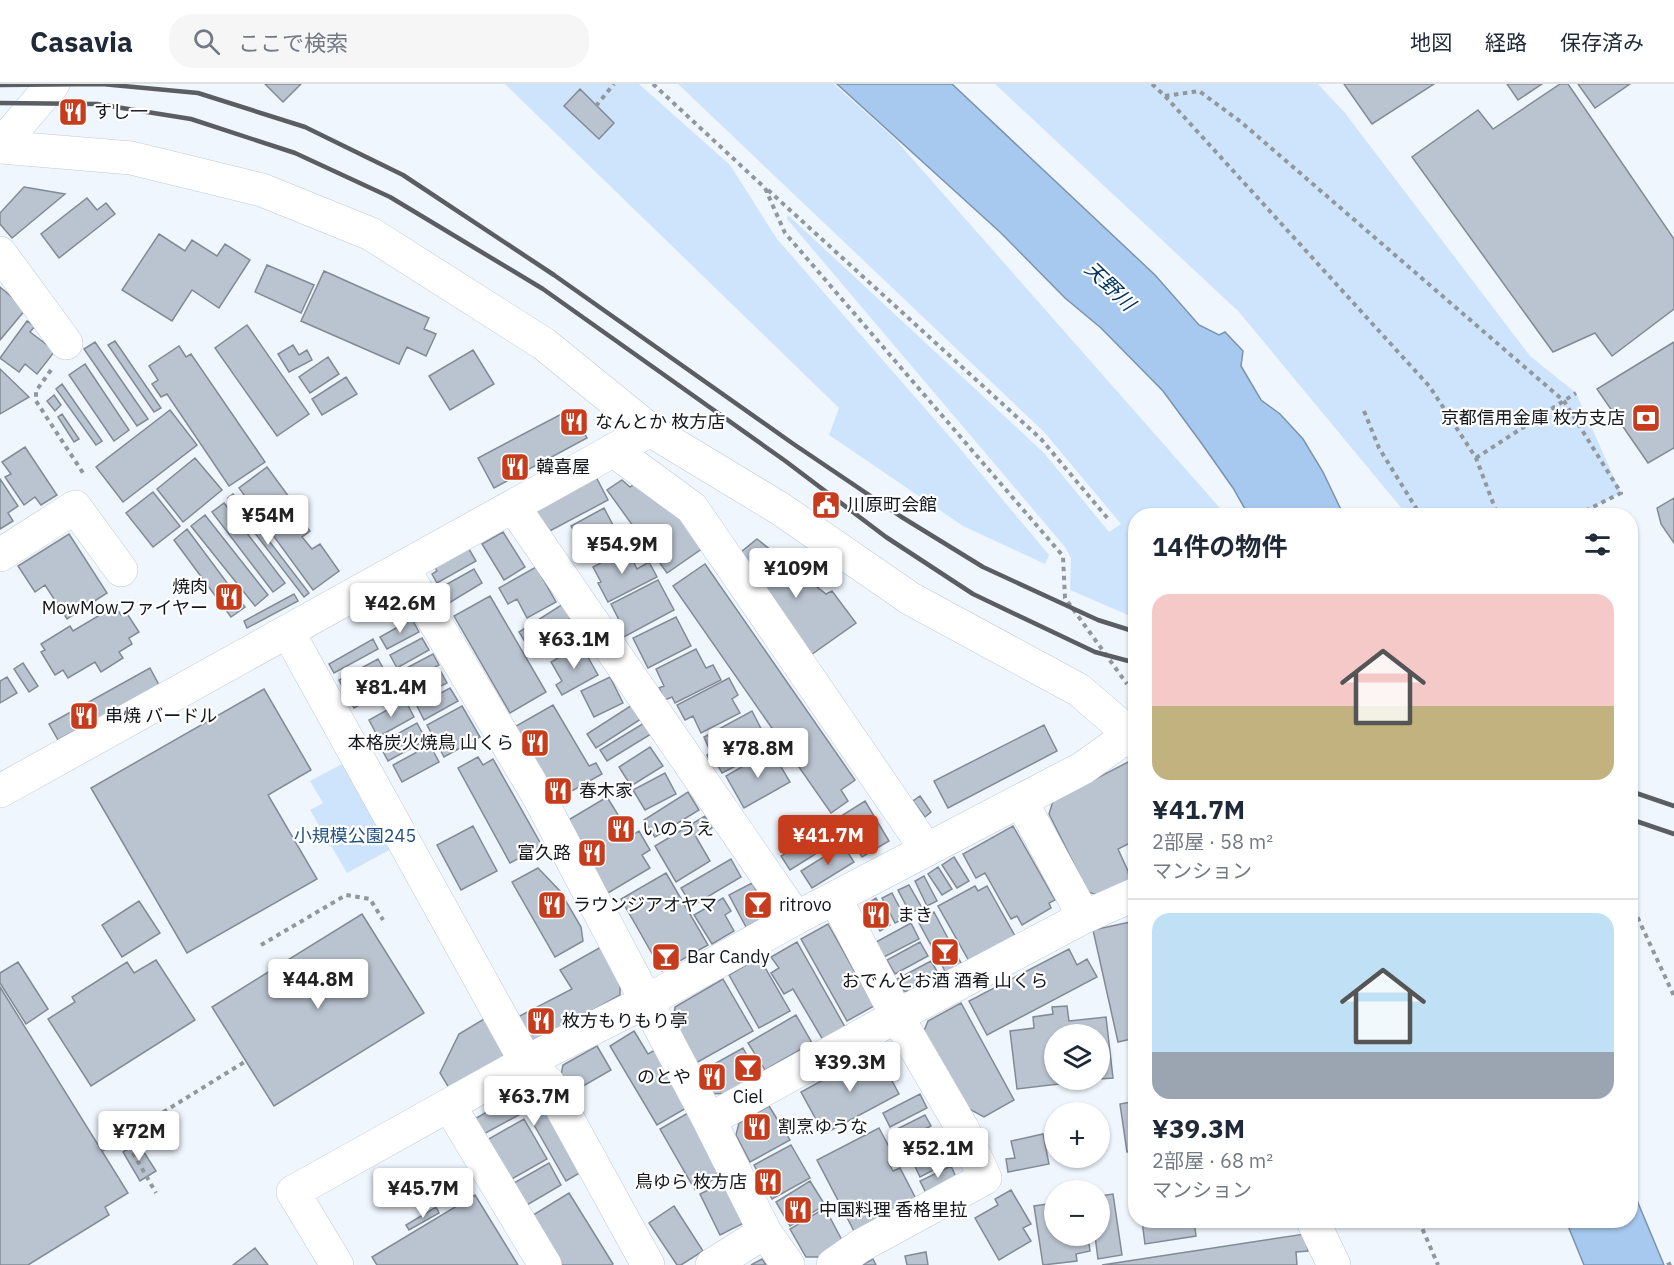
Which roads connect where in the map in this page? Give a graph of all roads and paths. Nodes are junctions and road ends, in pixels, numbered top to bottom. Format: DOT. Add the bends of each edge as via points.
graph roads {
  1 [pos="53,84"];
  2 [pos="614,84"];
  3 [pos="653,84"];
  4 [pos="1152,84"];
  5 [pos="1165,96"];
  6 [pos="596,106"];
  7 [pos="0,147"];
  8 [pos="765,188"];
  9 [pos="0,253"];
  10 [pos="66,343"];
  11 [pos="1576,393"];
  12 [pos="1564,401"];
  13 [pos="1364,411"];
  14 [pos="650,430"];
  15 [pos="613,450"];
  16 [pos="1476,458"];
  17 [pos="513,506"];
  18 [pos="75,507"];
  19 [pos="1416,508"];
  20 [pos="1495,508"];
  21 [pos="1591,508"];
  22 [pos="1109,520"];
  23 [pos="0,555"];
  24 [pos="403,568"];
  25 [pos="122,570"];
  26 [pos="288,632"];
  27 [pos="1128,685"];
  28 [pos="1128,734"];
  29 [pos="1128,742"];
  30 [pos="0,791"];
  31 [pos="1021,801"];
  32 [pos="926,849"];
  33 [pos="835,898"];
  34 [pos="1128,898"];
  35 [pos="1084,917"];
  36 [pos="795,918"];
  37 [pos="1638,918"];
  38 [pos="383,920"];
  39 [pos="261,945"];
  40 [pos="1674,996"];
  41 [pos="645,1002"];
  42 [pos="897,1016"];
  43 [pos="246,1061"];
  44 [pos="525,1062"];
  45 [pos="449,1105"];
  46 [pos="709,1120"];
  47 [pos="124,1137"];
  48 [pos="102,1150"];
  49 [pos="156,1192"];
  50 [pos="1316,1228"];
  51 [pos="1422,1228"];
  52 [pos="765,1232"];
  53 [pos="1674,1262"];
  54 [pos="337,1265"];
  55 [pos="545,1265"];
  56 [pos="648,1265"];
  57 [pos="712,1265"];
  58 [pos="788,1265"];
  59 [pos="833,1265"];
  60 [pos="1334,1265"];
  61 [pos="1438,1265"];
  62 [pos="1666,1265"];
  1 -- 7 [label="street"];
  2 -- 6 [label="path"];
  3 -- 8 [label="path"];
  4 -- 5 [label="path"];
  5 -- 12 [label="path" via="1199,91 1241,122"];
  5 -- 16 [label="path" via="1430,387"];
  7 -- 14 [label="street" via="131,158 262,190 371,234 544,344"];
  8 -- 22 [label="path" via="1041,439"];
  8 -- 27 [label="path" via="785,233 1063,556 1065,598"];
  9 -- 10 [label="street"];
  10 -- 18 [label="path" via="64,352 36,391 36,401 91,486"];
  11 -- 12 [label="path"];
  12 -- 16 [label="path"];
  12 -- 21 [label="path" via="1621,493"];
  13 -- 19 [label="path" via="1379,448"];
  14 -- 15 [label="street"];
  14 -- 28 [label="street" via="779,508 911,599 1079,690"];
  15 -- 17 [label="street"];
  15 -- 32 [label="street" via="692,508"];
  16 -- 20 [label="path"];
  17 -- 24 [label="street"];
  17 -- 36 [label="street"];
  18 -- 23 [label="street"];
  18 -- 25 [label="street"];
  24 -- 26 [label="street"];
  24 -- 41 [label="street" via="539,798"];
  26 -- 30 [label="street"];
  26 -- 44 [label="street"];
  29 -- 31 [label="street"];
  31 -- 32 [label="street"];
  31 -- 35 [label="street"];
  32 -- 33 [label="street"];
  33 -- 36 [label="street"];
  33 -- 42 [label="street"];
  34 -- 35 [label="street"];
  35 -- 42 [label="street"];
  36 -- 41 [label="street"];
  37 -- 40 [label="path"];
  38 -- 39 [label="path" via="370,899 346,895"];
  41 -- 44 [label="street"];
  41 -- 46 [label="street"];
  42 -- 46 [label="street"];
  42 -- 59 [label="street" via="962,1128 985,1178 860,1246"];
  43 -- 47 [label="path"];
  44 -- 45 [label="street"];
  44 -- 56 [label="street" via="548,1083"];
  45 -- 54 [label="street" via="283,1198"];
  45 -- 55 [label="street"];
  46 -- 52 [label="street"];
  47 -- 48 [label="path"];
  47 -- 49 [label="path"];
  50 -- 60 [label="street"];
  51 -- 61 [label="path"];
  52 -- 57 [label="street"];
  52 -- 58 [label="street"];
  53 -- 62 [label="path"];
}
